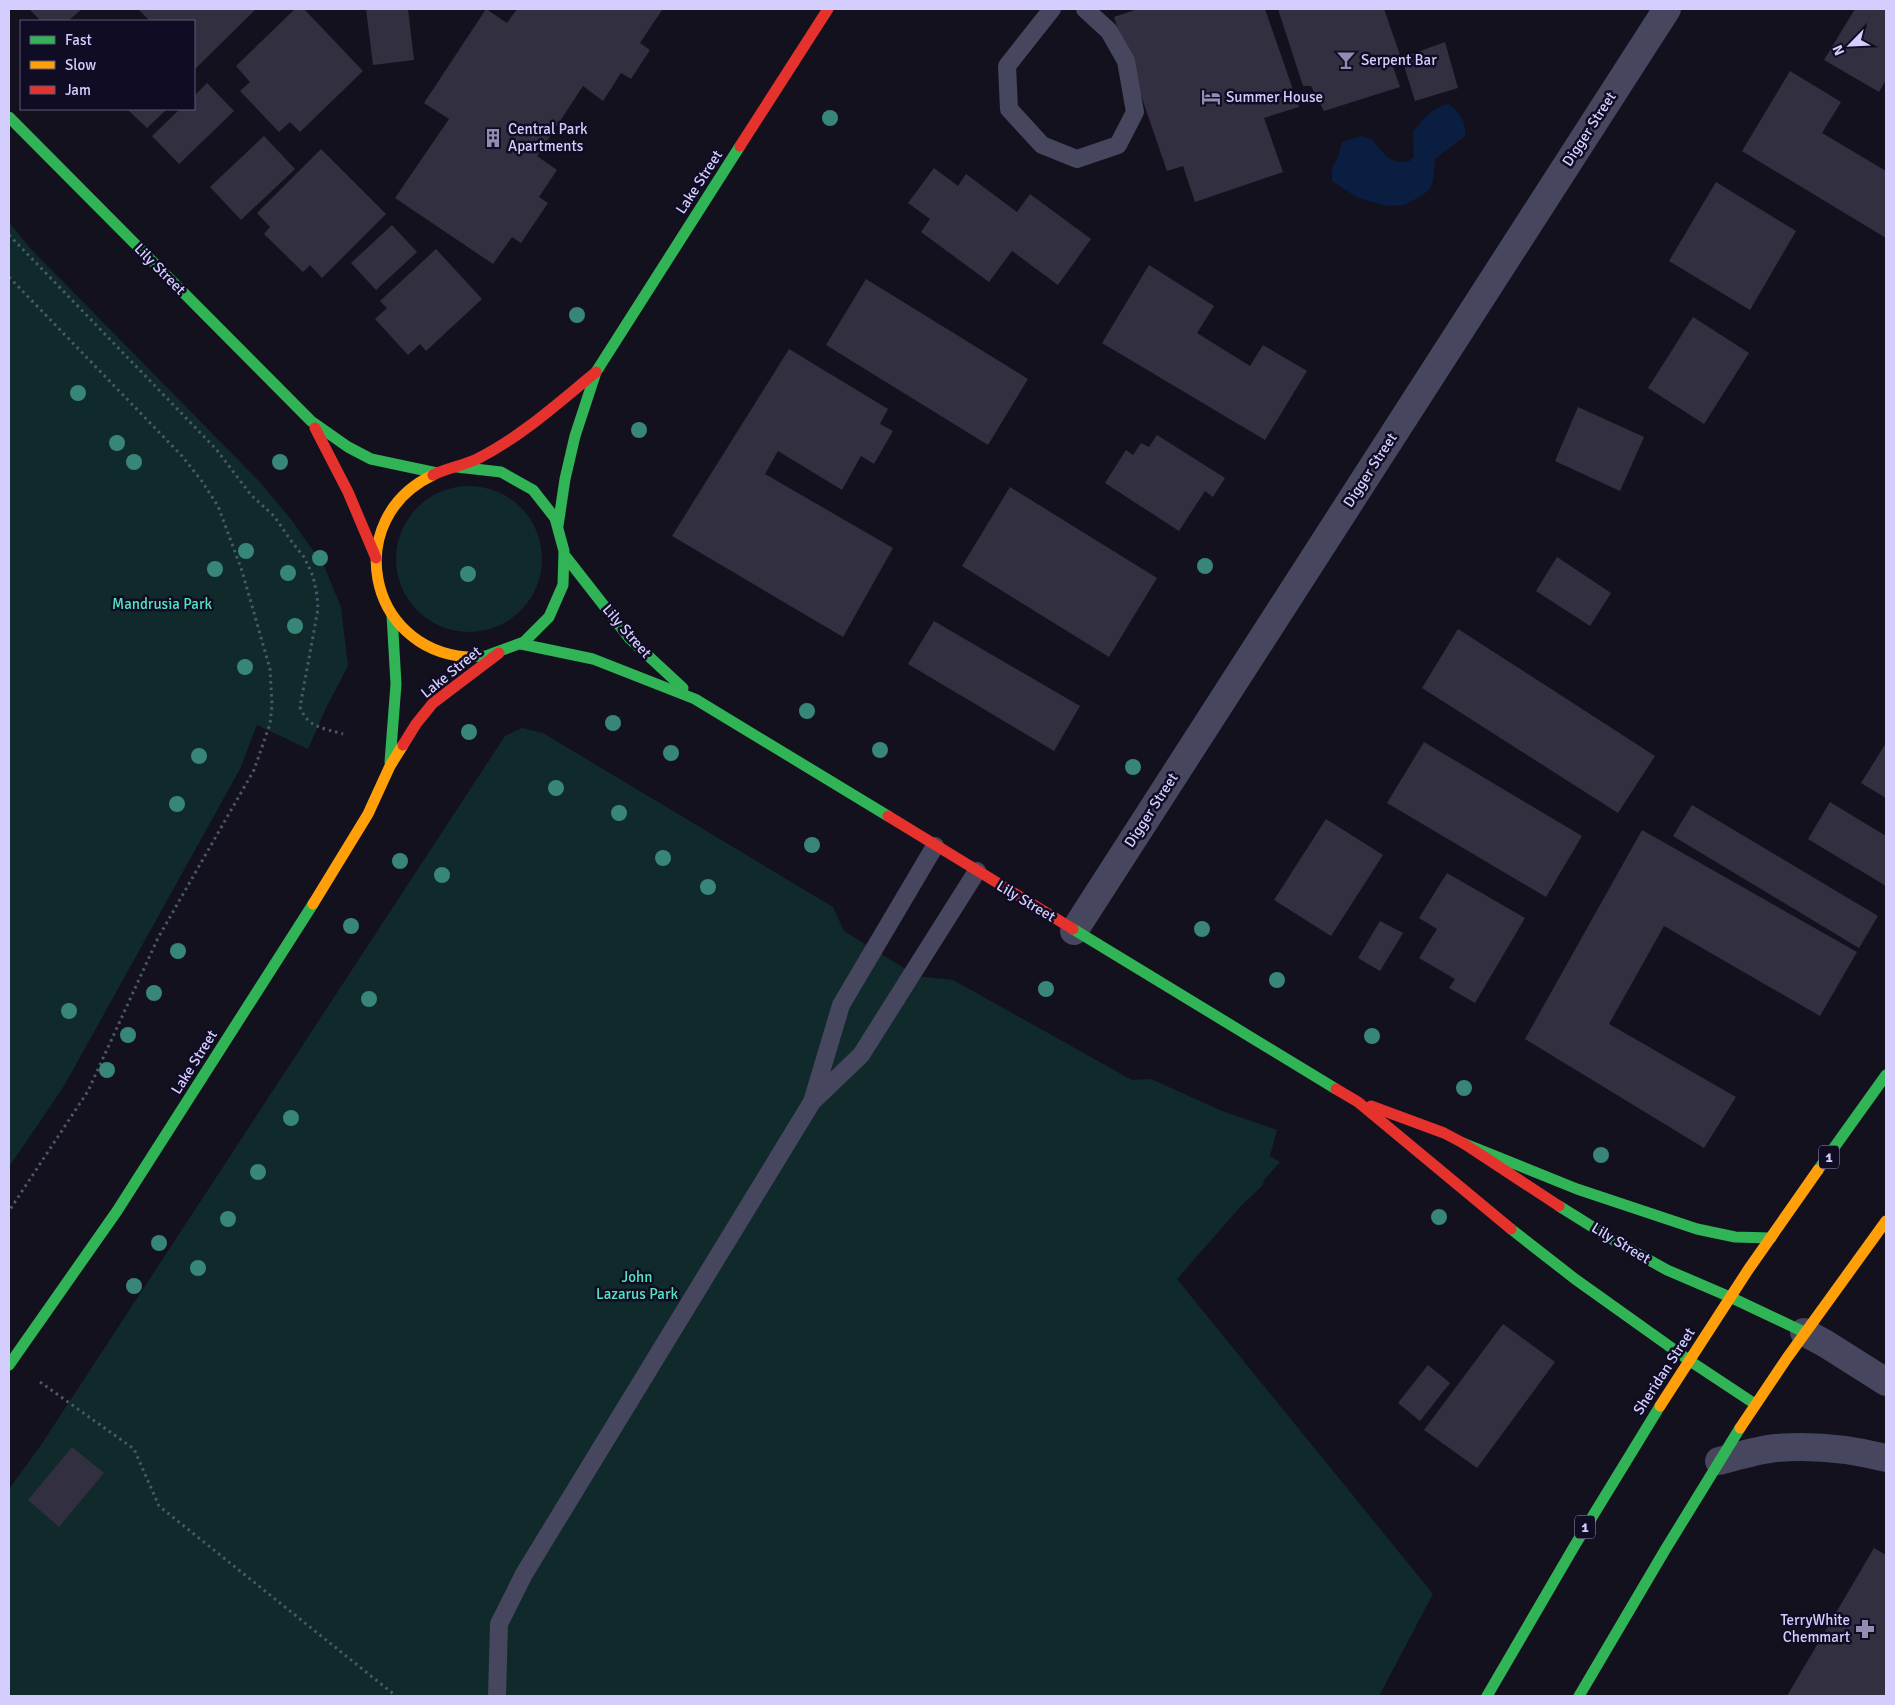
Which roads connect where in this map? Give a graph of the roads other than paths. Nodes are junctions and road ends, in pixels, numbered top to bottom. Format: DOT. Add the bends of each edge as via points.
graph roads {
  1 [pos="828,9"];
  2 [pos="1052,9"];
  3 [pos="1085,9"];
  4 [pos="1667,9"];
  5 [pos="9,117"];
  6 [pos="596,372"];
  7 [pos="311,421"];
  8 [pos="457,467"];
  9 [pos="437,473"];
  10 [pos="558,526"];
  11 [pos="566,557"];
  12 [pos="376,558"];
  13 [pos="392,615"];
  14 [pos="521,644"];
  15 [pos="499,653"];
  16 [pos="695,699"];
  17 [pos="390,766"];
  18 [pos="935,846"];
  19 [pos="977,871"];
  20 [pos="1074,931"];
  21 [pos="1886,1075"];
  22 [pos="812,1102"];
  23 [pos="1358,1102"];
  24 [pos="1463,1143"];
  25 [pos="1886,1221"];
  26 [pos="1771,1238"];
  27 [pos="1730,1297"];
  28 [pos="1804,1332"];
  29 [pos="1690,1361"];
  30 [pos="10,1364"];
  31 [pos="1886,1382"];
  32 [pos="1756,1404"];
  33 [pos="1886,1458"];
  34 [pos="1719,1461"];
  35 [pos="497,1696"];
  36 [pos="1487,1696"];
  37 [pos="1579,1696"];
  1 -- 6 [label="main road, Lake Street"];
  2 -- 3 [label="lane" via="1007,66 1008,109 1042,145 1077,159 1118,145 1135,112 1126,61 1109,31"];
  4 -- 20 [label="street, Digger Street"];
  5 -- 7 [label="main road, Lily Street"];
  6 -- 8 [label="main road, Lake Street" via="510,440"];
  6 -- 10 [label="main road, Lake Street" via="575,436"];
  7 -- 9 [label="main road, Lily Street" via="370,458"];
  7 -- 12 [label="main road, Lily Street" via="345,482"];
  8 -- 9 [label="main road"];
  8 -- 10 [label="main road" via="485,468 513,476 540,497"];
  9 -- 12 [label="main road" via="412,486 394,506 378,539"];
  10 -- 11 [label="main road"];
  11 -- 14 [label="main road" via="564,579 555,606 538,630"];
  11 -- 16 [label="main road, Lily Street" via="630,639"];
  12 -- 13 [label="main road" via="379,588"];
  13 -- 15 [label="main road" via="413,638 439,652 469,658"];
  13 -- 17 [label="main road, Lake Street" via="396,684"];
  14 -- 15 [label="main road"];
  14 -- 16 [label="main road, Lily Street" via="593,659"];
  15 -- 17 [label="main road, Lake Street" via="433,703"];
  16 -- 18 [label="main road, Lily Street"];
  17 -- 30 [label="main road, Lake Street" via="368,814 338,865 117,1211"];
  18 -- 19 [label="main road, Lily Street"];
  18 -- 22 [label="lane" via="841,1005"];
  19 -- 20 [label="main road, Lily Street"];
  19 -- 22 [label="lane" via="861,1055"];
  20 -- 23 [label="main road, Lily Street"];
  21 -- 26 [label="main road, Sheridan Street / 1"];
  22 -- 35 [label="lane" via="524,1574 499,1624"];
  23 -- 24 [label="main road, Lily Street"];
  23 -- 29 [label="main road, Lily Street" via="1433,1168 1576,1280"];
  24 -- 26 [label="main road" via="1577,1189 1697,1229 1735,1237"];
  24 -- 27 [label="main road, Lily Street" via="1645,1258"];
  25 -- 28 [label="main road"];
  26 -- 27 [label="main road, Sheridan Street / 1"];
  27 -- 28 [label="main road, Lily Street"];
  27 -- 29 [label="main road, Sheridan Street / 1"];
  28 -- 31 [label="street, Lily Street"];
  28 -- 32 [label="main road"];
  29 -- 32 [label="main road, Lily Street"];
  29 -- 36 [label="main road, Sheridan Street / 1" via="1623,1463"];
  32 -- 34 [label="main road"];
  33 -- 34 [label="street" via="1855,1452 1794,1448 1761,1451"];
  34 -- 37 [label="main road"];
}
